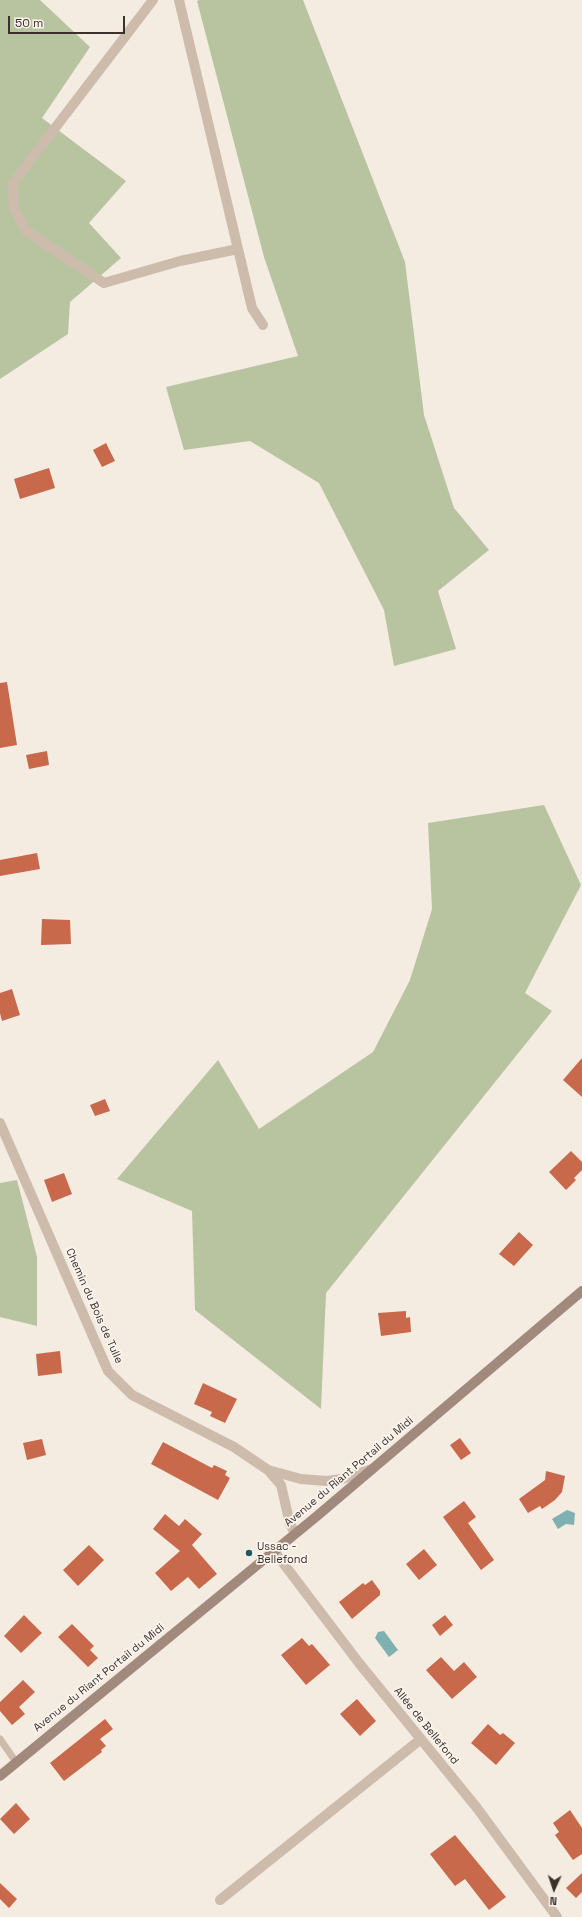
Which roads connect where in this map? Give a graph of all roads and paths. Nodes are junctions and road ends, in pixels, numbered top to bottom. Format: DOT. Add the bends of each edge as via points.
graph roads {
  1 [pos="154,0"];
  2 [pos="178,0"];
  3 [pos="238,250"];
  4 [pos="263,324"];
  5 [pos="0,1122"];
  6 [pos="582,1291"];
  7 [pos="372,1469"];
  8 [pos="268,1470"];
  9 [pos="295,1533"];
  10 [pos="274,1551"];
  11 [pos="0,1739"];
  12 [pos="421,1739"];
  13 [pos="16,1762"];
  14 [pos="0,1776"];
  15 [pos="220,1900"];
  16 [pos="557,1917"];
  1 -- 3 [label="street" via="13,183 14,208 26,231 104,283 180,261"];
  2 -- 3 [label="street"];
  3 -- 4 [label="street" via="252,308"];
  5 -- 8 [label="street, Chemin du Bois de Tulle" via="108,1371 132,1394 234,1447"];
  6 -- 7 [label="main road, Avenue du Riant Portail du Midi"];
  7 -- 8 [label="street, Chemin du Bois de Tulle" via="327,1481 301,1479"];
  7 -- 9 [label="main road, Avenue du Riant Portail du Midi"];
  8 -- 9 [label="street, Chemin du Bois de Tulle" via="282,1485 290,1524"];
  9 -- 10 [label="main road, Avenue du Riant Portail du Midi"];
  10 -- 12 [label="street, Allée de Bellefond" via="359,1663"];
  10 -- 13 [label="main road, Avenue du Riant Portail du Midi"];
  11 -- 13 [label="lane"];
  12 -- 15 [label="street"];
  12 -- 16 [label="street, Allée de Bellefond" via="478,1808"];
  13 -- 14 [label="main road, Avenue du Riant Portail du Midi"];
}
